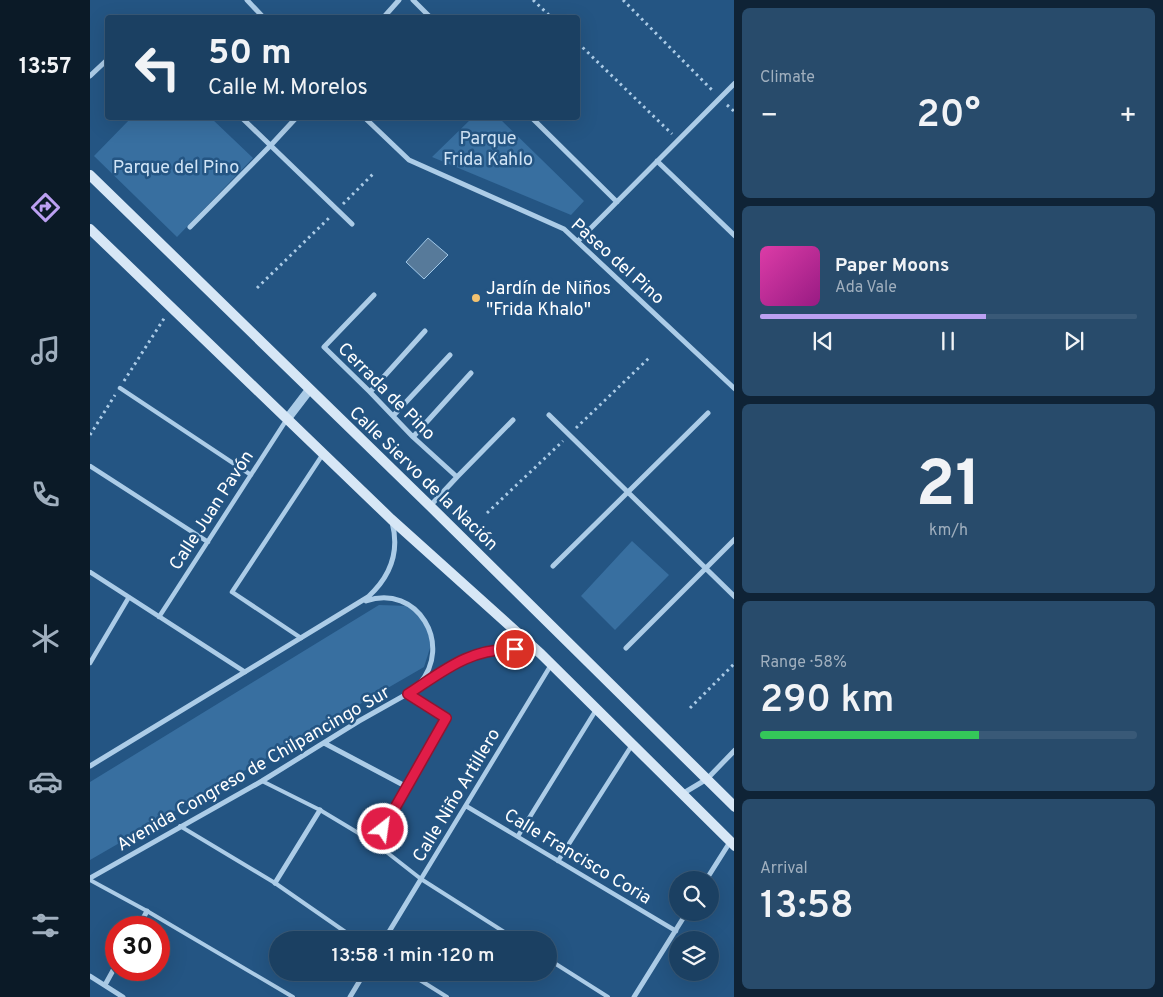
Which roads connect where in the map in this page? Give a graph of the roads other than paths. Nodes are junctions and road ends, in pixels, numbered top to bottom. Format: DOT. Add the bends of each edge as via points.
graph roads {
  1 [pos="246,0"];
  2 [pos="399,0"];
  3 [pos="413,0"];
  4 [pos="261,15"];
  5 [pos="386,15"];
  6 [pos="427,15"];
  7 [pos="105,62"];
  8 [pos="90,76"];
  9 [pos="734,83"];
  10 [pos="244,120"];
  11 [pos="294,120"];
  12 [pos="367,120"];
  13 [pos="534,120"];
  14 [pos="271,145"];
  15 [pos="657,161"];
  16 [pos="90,175"];
  17 [pos="617,202"];
  18 [pos="352,224"];
  19 [pos="190,227"];
  20 [pos="90,229"];
  21 [pos="734,236"];
  22 [pos="578,241"];
  23 [pos="374,295"];
  24 [pos="425,331"];
  25 [pos="450,355"];
  26 [pos="471,373"];
  27 [pos="120,388"];
  28 [pos="310,389"];
  29 [pos="734,389"];
  30 [pos="370,392"];
  31 [pos="708,413"];
  32 [pos="549,415"];
  33 [pos="393,416"];
  34 [pos="287,419"];
  35 [pos="513,420"];
  36 [pos="413,437"];
  37 [pos="323,454"];
  38 [pos="90,466"];
  39 [pos="251,475"];
  40 [pos="456,477"];
  41 [pos="628,492"];
  42 [pos="430,506"];
  43 [pos="391,519"];
  44 [pos="734,539"];
  45 [pos="208,542"];
  46 [pos="553,566"];
  47 [pos="705,568"];
  48 [pos="90,572"];
  49 [pos="129,597"];
  50 [pos="734,597"];
  51 [pos="358,603"];
  52 [pos="159,617"];
  53 [pos="301,638"];
  54 [pos="626,648"];
  55 [pos="541,654"];
  56 [pos="90,663"];
  57 [pos="551,664"];
  58 [pos="245,672"];
  59 [pos="408,694"];
  60 [pos="597,710"];
  61 [pos="324,743"];
  62 [pos="632,745"];
  63 [pos="734,750"];
  64 [pos="90,766"];
  65 [pos="706,779"];
  66 [pos="262,780"];
  67 [pos="407,788"];
  68 [pos="682,794"];
  69 [pos="466,806"];
  70 [pos="734,807"];
  71 [pos="320,810"];
  72 [pos="180,826"];
  73 [pos="518,836"];
  74 [pos="375,843"];
  75 [pos="732,844"];
  76 [pos="558,861"];
  77 [pos="712,871"];
  78 [pos="90,879"];
  79 [pos="421,880"];
  80 [pos="275,882"];
  81 [pos="147,912"];
  82 [pos="145,916"];
  83 [pos="682,921"];
  84 [pos="343,931"];
  85 [pos="390,931"];
  86 [pos="503,931"];
  87 [pos="676,931"];
  88 [pos="669,942"];
  89 [pos="557,965"];
  90 [pos="90,976"];
  91 [pos="107,981"];
  92 [pos="359,981"];
  93 [pos="421,981"];
  94 [pos="105,985"];
  95 [pos="123,997"];
  96 [pos="293,997"];
  97 [pos="350,997"];
  98 [pos="447,997"];
  99 [pos="608,997"];
  100 [pos="634,997"];
  1 -- 4 [label="street"];
  2 -- 5 [label="street"];
  3 -- 6 [label="street"];
  7 -- 8 [label="street"];
  9 -- 15 [label="street"];
  10 -- 14 [label="street"];
  11 -- 14 [label="street"];
  12 -- 22 [label="street, Paseo del Pino" via="409,160 564,229"];
  13 -- 17 [label="street"];
  14 -- 18 [label="street"];
  14 -- 19 [label="street"];
  15 -- 17 [label="street"];
  15 -- 21 [label="street"];
  16 -- 28 [label="main road, Calle Siervo de la Nación"];
  17 -- 22 [label="street"];
  20 -- 34 [label="main road"];
  22 -- 29 [label="street, Paseo del Pino"];
  23 -- 30 [label="street, Cerrada de Pino" via="324,347"];
  24 -- 30 [label="street"];
  25 -- 33 [label="street"];
  26 -- 36 [label="street"];
  27 -- 39 [label="street"];
  28 -- 34 [label="street"];
  28 -- 42 [label="main road, Calle Siervo de la Nación"];
  30 -- 33 [label="street, Cerrada de Pino"];
  31 -- 41 [label="street"];
  32 -- 41 [label="street"];
  33 -- 36 [label="street, Cerrada de Pino"];
  34 -- 37 [label="main road"];
  34 -- 39 [label="street, Calle Juan Pavón"];
  35 -- 40 [label="street"];
  36 -- 40 [label="street, Cerrada de Pino"];
  37 -- 43 [label="main road"];
  37 -- 53 [label="street" via="232,592"];
  38 -- 45 [label="street"];
  39 -- 45 [label="street, Calle Juan Pavón"];
  40 -- 42 [label="street"];
  41 -- 46 [label="street"];
  41 -- 47 [label="street"];
  42 -- 65 [label="main road, Calle Siervo de la Nación"];
  43 -- 51 [label="street" via="395,544 390,568 377,589"];
  43 -- 55 [label="main road"];
  44 -- 47 [label="street"];
  45 -- 52 [label="street, Calle Juan Pavón"];
  47 -- 50 [label="street"];
  47 -- 54 [label="street"];
  48 -- 49 [label="street"];
  49 -- 52 [label="street"];
  49 -- 56 [label="street"];
  51 -- 53 [label="street"];
  51 -- 59 [label="street" via="391,598 412,607 427,624 433,657 424,679"];
  52 -- 58 [label="street"];
  53 -- 58 [label="street"];
  55 -- 57 [label="main road"];
  55 -- 59 [label="street, Avenida Congreso de Chilpancingo Sur" via="502,649 476,654"];
  57 -- 60 [label="main road"];
  57 -- 69 [label="street, Calle Niño Artillero"];
  58 -- 64 [label="street"];
  59 -- 61 [label="street, Avenida Congreso de Chilpancingo Sur"];
  59 -- 67 [label="street" via="446,718"];
  60 -- 62 [label="main road"];
  60 -- 73 [label="street"];
  61 -- 66 [label="street, Avenida Congreso de Chilpancingo Sur"];
  61 -- 67 [label="street"];
  62 -- 68 [label="main road"];
  62 -- 76 [label="street"];
  63 -- 65 [label="street"];
  65 -- 68 [label="street"];
  65 -- 70 [label="main road, Calle Siervo de la Nación"];
  66 -- 71 [label="lane"];
  66 -- 72 [label="street, Avenida Congreso de Chilpancingo Sur"];
  67 -- 74 [label="street"];
  68 -- 75 [label="main road"];
  69 -- 73 [label="street, Calle Francisco Coria"];
  69 -- 79 [label="street, Calle Niño Artillero"];
  71 -- 74 [label="lane"];
  71 -- 80 [label="street"];
  72 -- 78 [label="street, Avenida Congreso de Chilpancingo Sur"];
  72 -- 80 [label="lane"];
  73 -- 76 [label="street, Calle Francisco Coria"];
  74 -- 79 [label="lane"];
  75 -- 77 [label="street"];
  76 -- 87 [label="street, Calle Francisco Coria"];
  78 -- 81 [label="lane"];
  79 -- 85 [label="street, Calle Niño Artillero"];
  79 -- 86 [label="lane"];
  80 -- 84 [label="lane"];
  81 -- 82 [label="street"];
  81 -- 96 [label="lane"];
  83 -- 87 [label="street"];
  88 -- 100 [label="street"];
  89 -- 99 [label="lane"];
  90 -- 94 [label="street"];
  91 -- 94 [label="street"];
  92 -- 97 [label="street"];
  93 -- 98 [label="lane"];
  94 -- 95 [label="street"];
}
